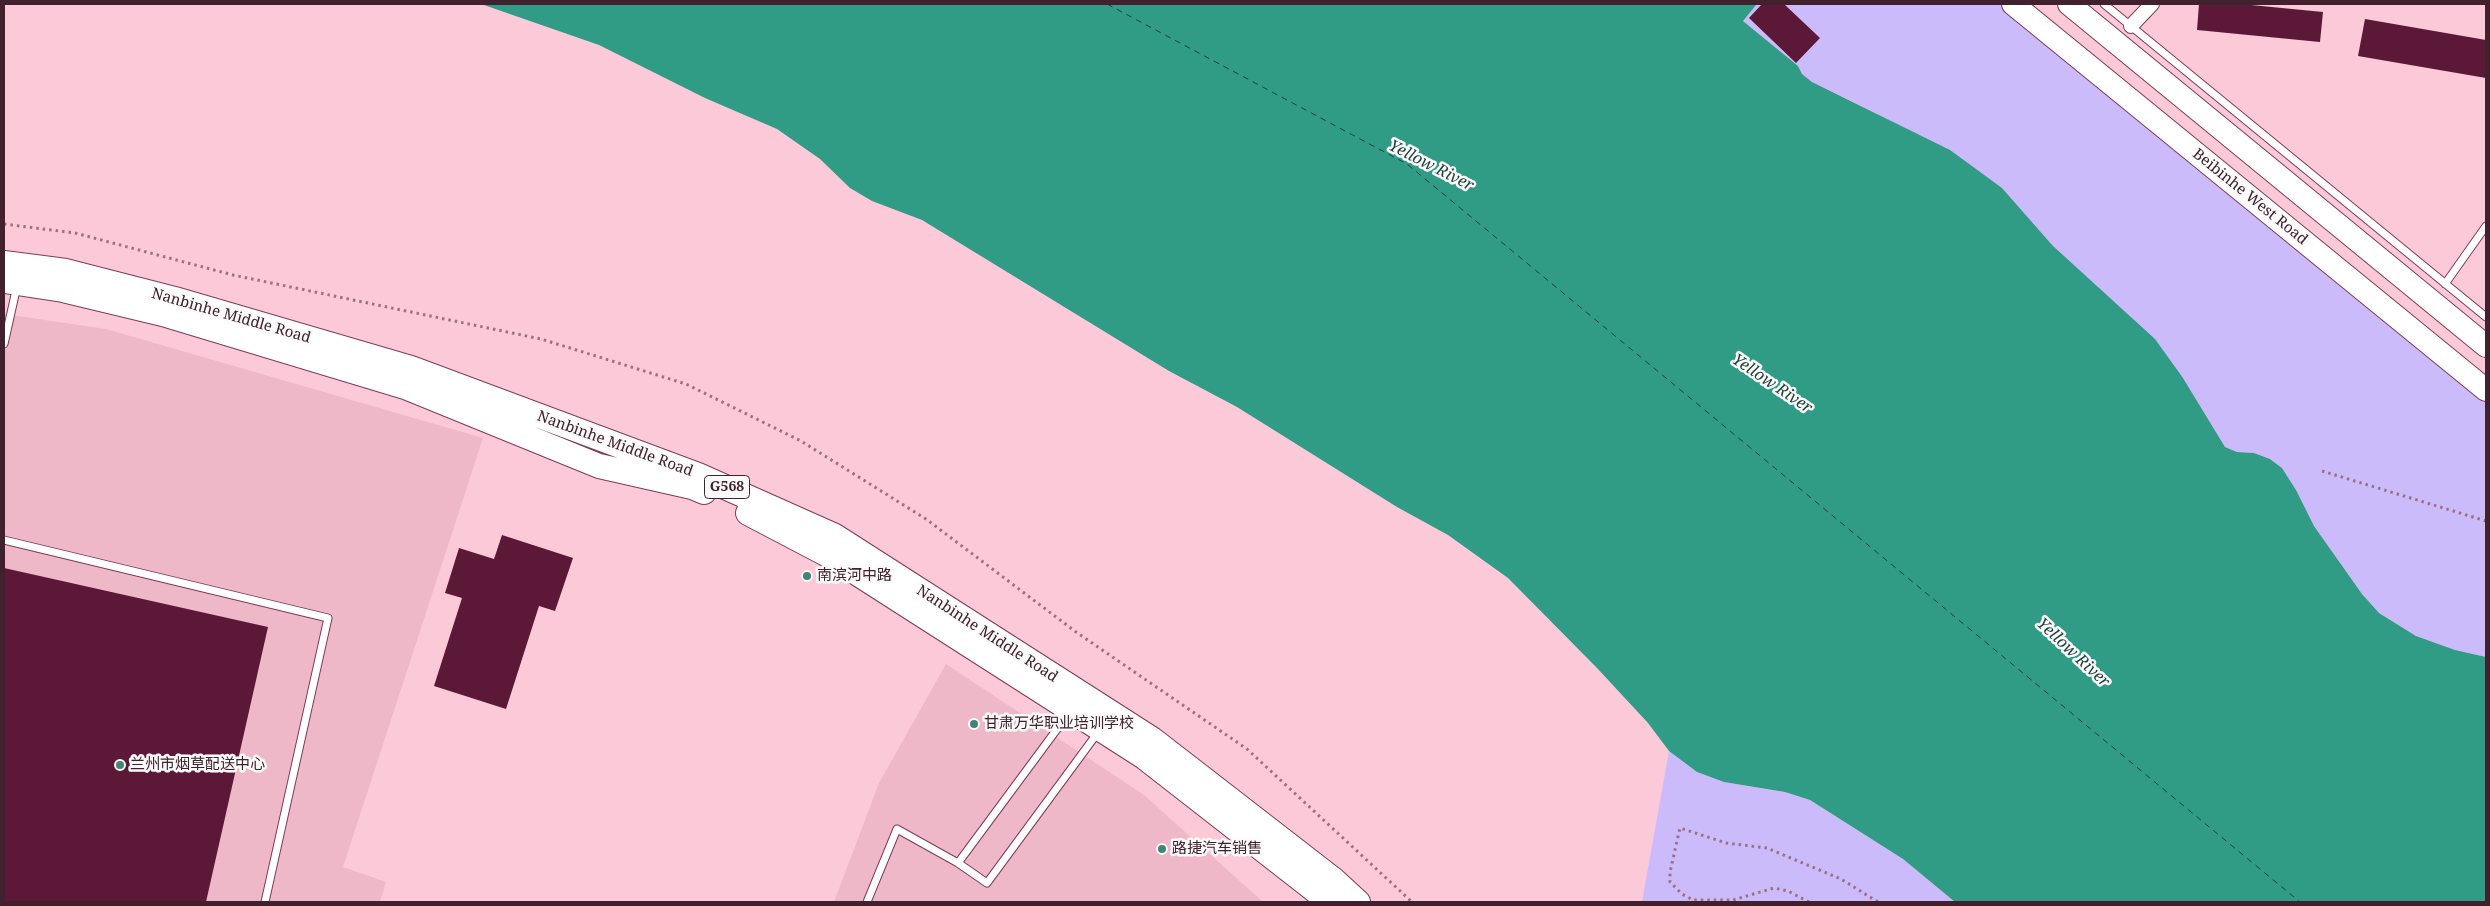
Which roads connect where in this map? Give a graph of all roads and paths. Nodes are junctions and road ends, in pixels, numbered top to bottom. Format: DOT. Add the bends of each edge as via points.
graph roads {
  1 [pos="2013,4"];
  2 [pos="2068,4"];
  3 [pos="2104,4"];
  4 [pos="2152,4"];
  5 [pos="2131,26"];
  6 [pos="2486,226"];
  7 [pos="11,273"];
  8 [pos="2445,284"];
  9 [pos="2486,317"];
  10 [pos="4,344"];
  11 [pos="2486,346"];
  12 [pos="2486,390"];
  13 [pos="2322,471"];
  14 [pos="2486,521"];
  15 [pos="4,540"];
  16 [pos="1070,711"];
  17 [pos="1100,729"];
  18 [pos="958,863"];
  19 [pos="265,902"];
  20 [pos="867,902"];
  21 [pos="1330,902"];
  22 [pos="1358,902"];
  23 [pos="1809,902"];
  24 [pos="1878,902"];
  1 -- 12 [label="main road, Beibinhe West Road"];
  2 -- 11 [label="main road"];
  3 -- 5 [label="lane"];
  4 -- 5 [label="street"];
  5 -- 8 [label="lane"];
  6 -- 8 [label="lane"];
  7 -- 10 [label="lane"];
  7 -- 16 [label="highway, Nanbinhe Middle Road / G568" via="63,290 163,314 405,387 599,466 692,487 830,556"];
  7 -- 22 [label="highway, Nanbinhe Middle Road / G568" via="66,271 175,299 411,368 698,475 834,536 1152,739"];
  8 -- 9 [label="lane"];
  13 -- 14 [label="path"];
  15 -- 19 [label="lane" via="328,618"];
  16 -- 17 [label="highway, Nanbinhe Middle Road / G568"];
  16 -- 18 [label="lane"];
  17 -- 18 [label="lane" via="987,883"];
  17 -- 21 [label="highway, Nanbinhe Middle Road / G568" via="1152,763"];
  18 -- 20 [label="lane" via="897,829"];
  23 -- 24 [label="path" via="1774,888 1733,900 1693,900 1682,894 1670,882 1680,828 1726,844 1767,848 1841,879"];
}
